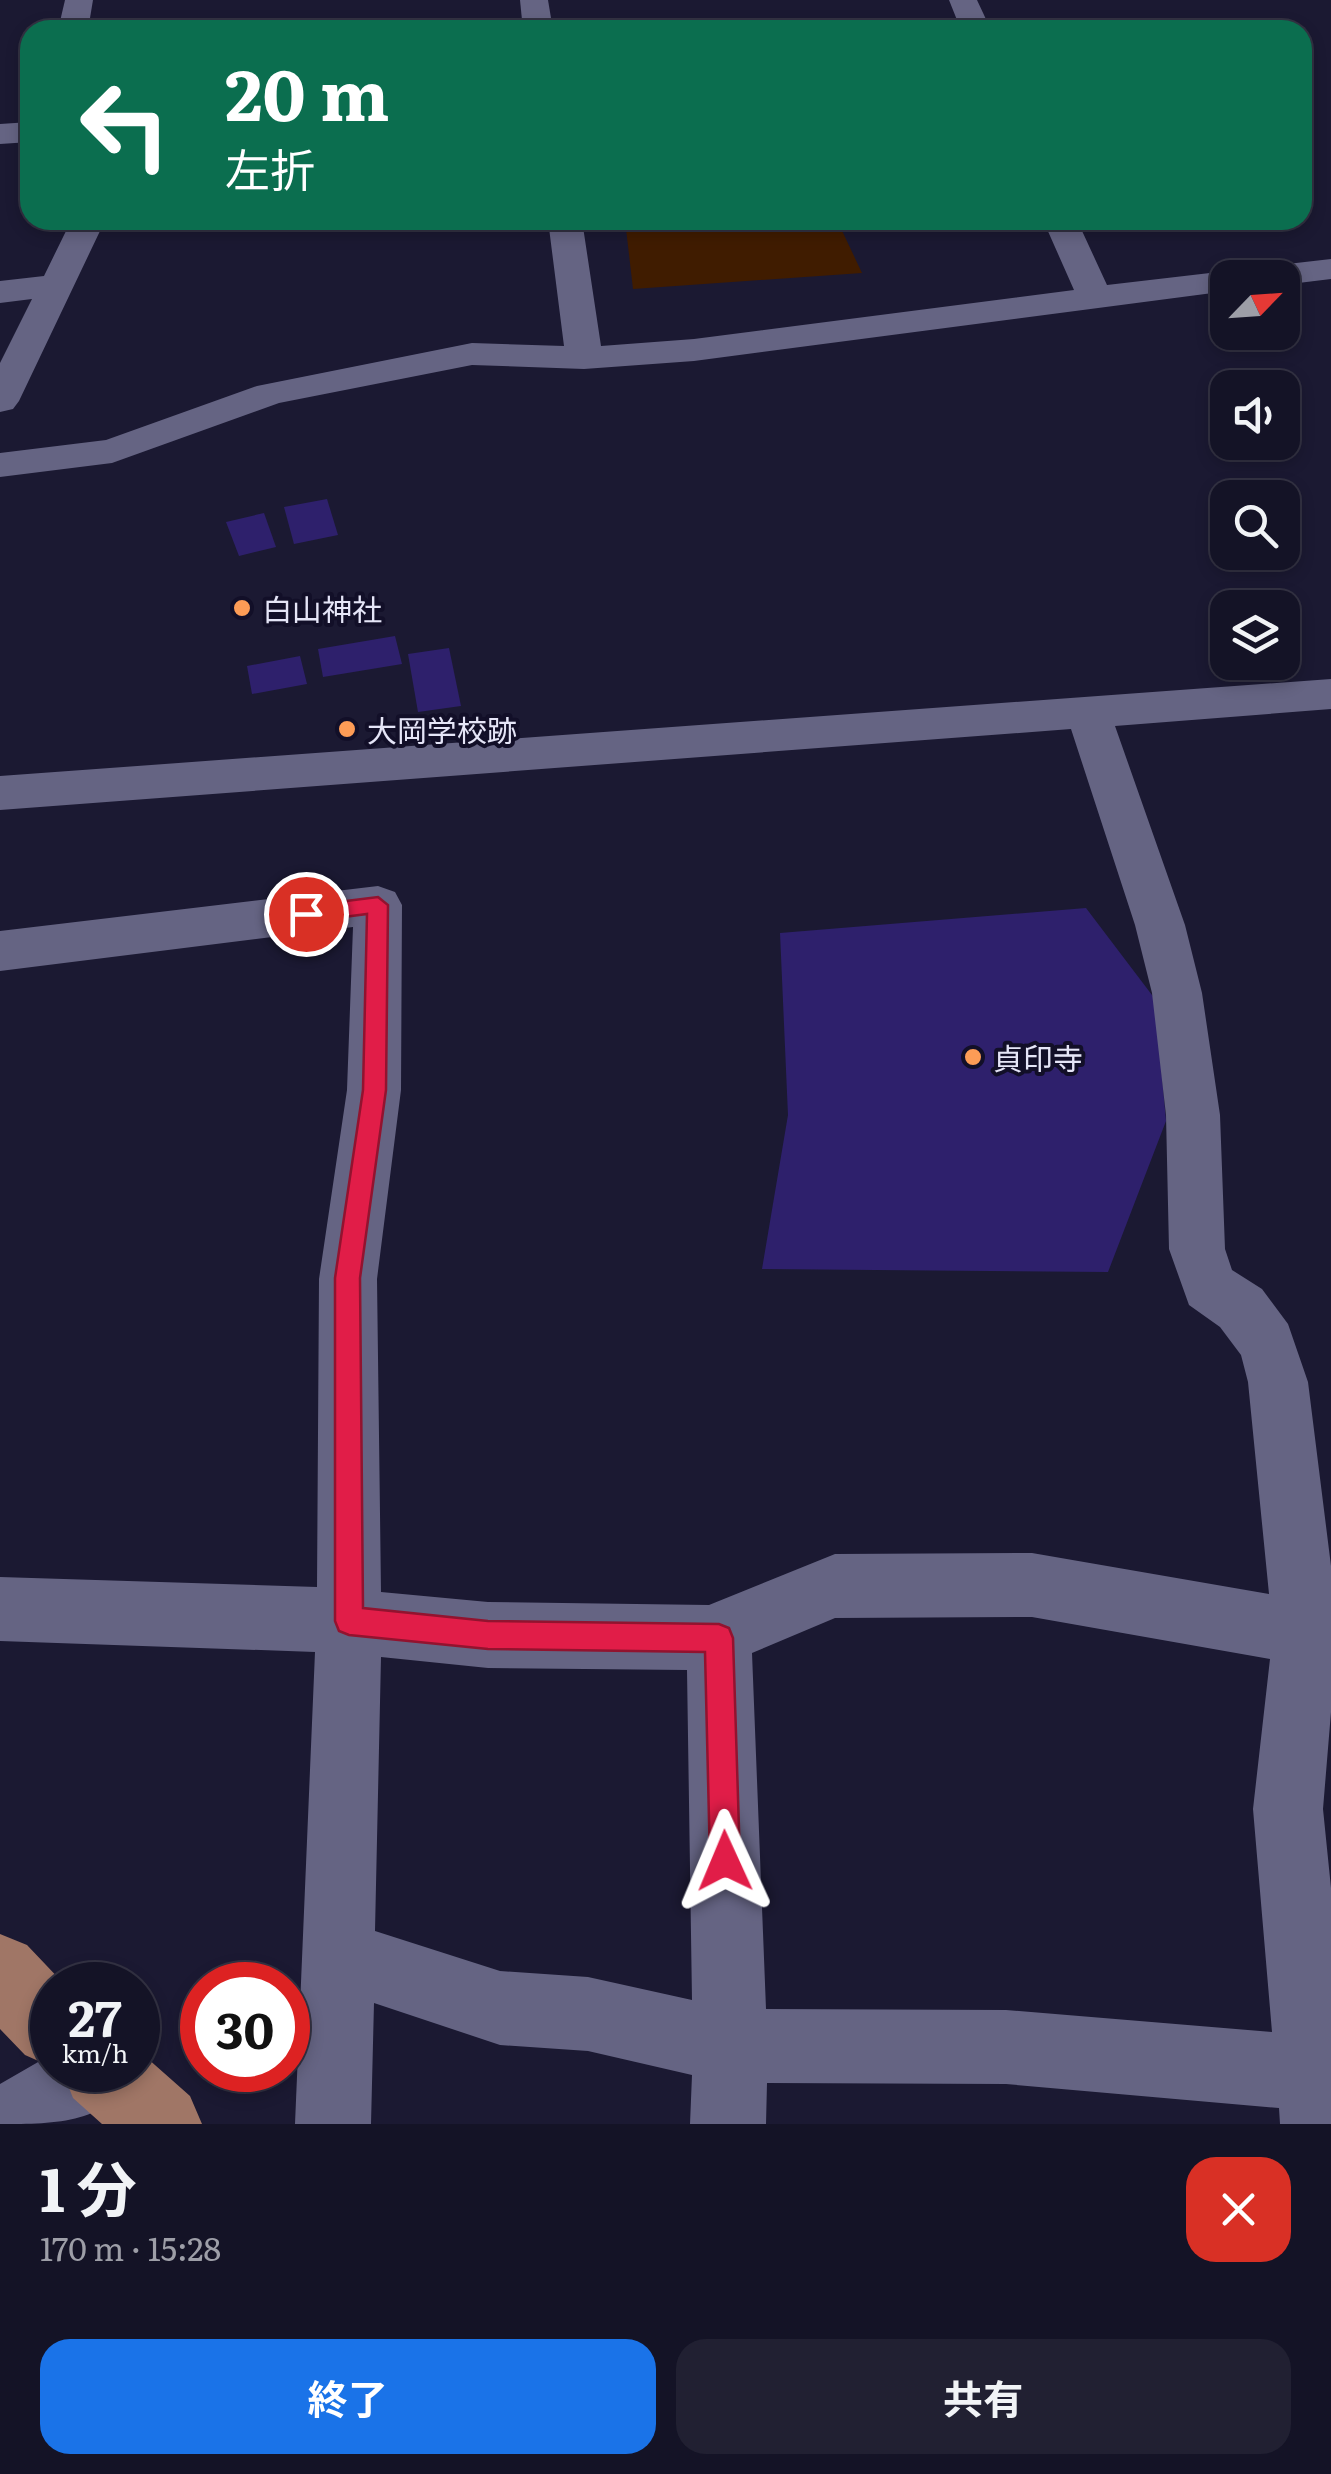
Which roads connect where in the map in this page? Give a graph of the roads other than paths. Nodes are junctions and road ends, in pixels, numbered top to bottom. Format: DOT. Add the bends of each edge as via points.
graph roads {
  1 [pos="84,230"];
  2 [pos="566,230"];
  3 [pos="1064,230"];
  4 [pos="1331,268"];
  5 [pos="1300,272"];
  6 [pos="1210,282"];
  7 [pos="58,286"];
  8 [pos="0,292"];
  9 [pos="1094,296"];
  10 [pos="584,358"];
  11 [pos="0,401"];
  12 [pos="0,465"];
  13 [pos="1331,694"];
  14 [pos="1087,712"];
  15 [pos="0,793"];
  16 [pos="0,950"];
  17 [pos="0,1608"];
  18 [pos="349,1621"];
  19 [pos="1318,1636"];
  20 [pos="719,1638"];
  21 [pos="336,1954"];
  22 [pos="0,1972"];
  23 [pos="30,2004"];
  24 [pos="730,2046"];
  25 [pos="61,2092"];
  26 [pos="125,2092"];
  27 [pos="1316,2099"];
  28 [pos="0,2122"];
  29 [pos="162,2124"];
  30 [pos="333,2124"];
  31 [pos="728,2124"];
  1 -- 7 [label="street"];
  2 -- 10 [label="street"];
  3 -- 9 [label="street"];
  4 -- 5 [label="street"];
  6 -- 9 [label="street"];
  7 -- 8 [label="street"];
  7 -- 11 [label="street"];
  9 -- 10 [label="street" via="694,350"];
  10 -- 12 [label="street" via="472,354 270,394 112,451"];
  13 -- 14 [label="street"];
  14 -- 15 [label="street"];
  14 -- 19 [label="street" via="1177,992 1193,1116 1197,1250 1208,1287 1241,1308 1268,1342"];
  16 -- 18 [label="street" via="378,905 374,1090 348,1278"];
  17 -- 18 [label="street"];
  18 -- 20 [label="street" via="488,1635"];
  18 -- 21 [label="street"];
  19 -- 20 [label="street" via="1032,1585 835,1586"];
  19 -- 27 [label="street" via="1288,1809"];
  20 -- 24 [label="street"];
  21 -- 24 [label="street" via="500,2008 588,2014"];
  21 -- 30 [label="street"];
  22 -- 23 [label="main road"];
  24 -- 27 [label="street" via="1006,2047"];
  24 -- 31 [label="street"];
  25 -- 28 [label="street"];
  26 -- 29 [label="main road"];
}
